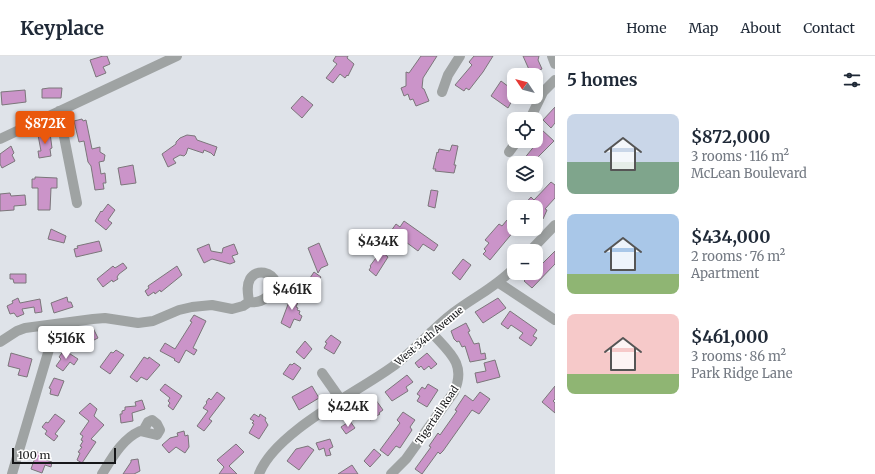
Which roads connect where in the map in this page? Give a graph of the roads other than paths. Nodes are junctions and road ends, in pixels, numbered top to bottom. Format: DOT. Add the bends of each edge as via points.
graph roads {
  1 [pos="177,56"];
  2 [pos="460,56"];
  3 [pos="552,56"];
  4 [pos="555,64"];
  5 [pos="555,80"];
  6 [pos="442,92"];
  7 [pos="59,111"];
  8 [pos="533,112"];
  9 [pos="0,139"];
  10 [pos="511,148"];
  11 [pos="508,152"];
  12 [pos="77,203"];
  13 [pos="555,225"];
  14 [pos="537,244"];
  15 [pos="507,275"];
  16 [pos="499,282"];
  17 [pos="249,302"];
  18 [pos="555,320"];
  19 [pos="44,326"];
  20 [pos="431,332"];
  21 [pos="0,342"];
  22 [pos="322,373"];
  23 [pos="341,400"];
  24 [pos="143,431"];
  25 [pos="12,474"];
  26 [pos="102,474"];
  27 [pos="259,474"];
  28 [pos="391,474"];
  1 -- 7 [label="street"];
  2 -- 6 [label="street" via="448,75"];
  3 -- 4 [label="street"];
  5 -- 8 [label="street" via="543,92"];
  7 -- 9 [label="street"];
  7 -- 12 [label="street"];
  10 -- 11 [label="street"];
  13 -- 14 [label="street"];
  15 -- 16 [label="street, West 34th Avenue"];
  16 -- 18 [label="street"];
  16 -- 20 [label="street, West 34th Avenue" via="454,312"];
  17 -- 19 [label="street" via="232,309 212,305 192,307 153,321 138,323 105,318"];
  19 -- 21 [label="street" via="17,331"];
  19 -- 25 [label="street" via="50,346"];
  20 -- 23 [label="street, West 34th Avenue" via="392,367"];
  20 -- 28 [label="street, Tigertail Road" via="458,365 458,382 454,392 406,460"];
  22 -- 23 [label="street"];
  23 -- 27 [label="street, West 34th Avenue" via="285,439"];
  24 -- 26 [label="street" via="137,432 124,442"];
}
